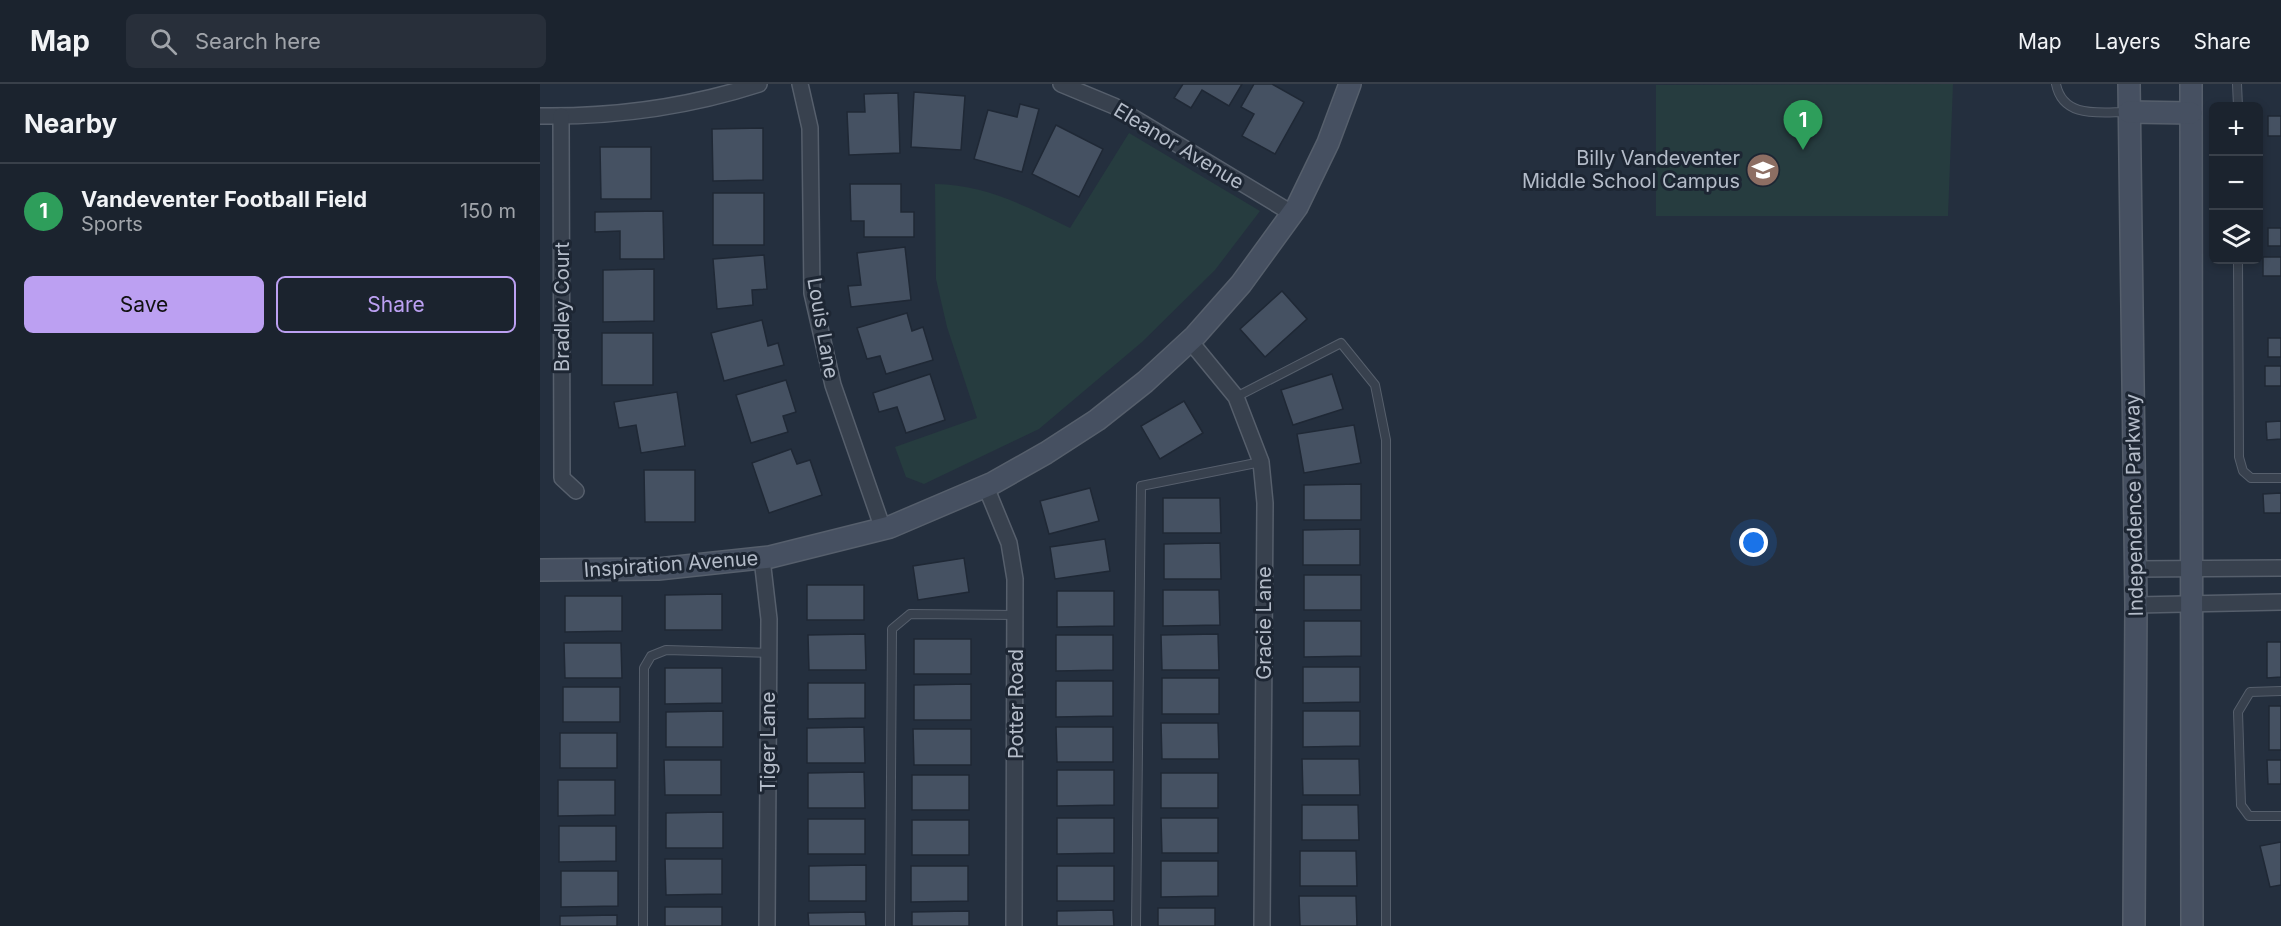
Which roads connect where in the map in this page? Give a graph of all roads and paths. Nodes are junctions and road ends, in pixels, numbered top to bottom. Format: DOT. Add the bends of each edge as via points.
graph roads {
  1 [pos="759,84"];
  2 [pos="800,84"];
  3 [pos="1061,84"];
  4 [pos="1350,84"];
  5 [pos="2056,84"];
  6 [pos="2129,84"];
  7 [pos="2191,84"];
  8 [pos="2237,84"];
  9 [pos="2238,102"];
  10 [pos="2129,112"];
  11 [pos="2191,113"];
  12 [pos="540,116"];
  13 [pos="561,116"];
  14 [pos="1293,214"];
  15 [pos="2238,264"];
  16 [pos="1190,341"];
  17 [pos="1236,397"];
  18 [pos="1261,462"];
  19 [pos="2281,478"];
  20 [pos="986,487"];
  21 [pos="576,491"];
  22 [pos="883,529"];
  23 [pos="762,558"];
  24 [pos="2192,568"];
  25 [pos="2281,568"];
  26 [pos="2135,569"];
  27 [pos="540,570"];
  28 [pos="2281,602"];
  29 [pos="2191,604"];
  30 [pos="2136,605"];
  31 [pos="1016,615"];
  32 [pos="769,653"];
  33 [pos="2281,691"];
  34 [pos="2281,816"];
  35 [pos="643,926"];
  36 [pos="767,926"];
  37 [pos="890,926"];
  38 [pos="1014,926"];
  39 [pos="1137,926"];
  40 [pos="1262,926"];
  41 [pos="1386,926"];
  42 [pos="2134,926"];
  43 [pos="2192,926"];
  1 -- 13 [label="street" via="682,104"];
  2 -- 22 [label="street, Louis Lane" via="810,128 812,293 833,385"];
  3 -- 14 [label="street, Eleanor Avenue" via="1114,106"];
  4 -- 14 [label="main road, Inspiration Avenue" via="1328,143"];
  5 -- 10 [label="lane" via="2061,99 2076,110"];
  6 -- 10 [label="main road, Independence Parkway"];
  7 -- 11 [label="main road"];
  8 -- 9 [label="lane"];
  10 -- 11 [label="main road"];
  10 -- 26 [label="main road, Independence Parkway"];
  11 -- 24 [label="main road"];
  12 -- 13 [label="street"];
  13 -- 21 [label="street, Bradley Court" via="562,478"];
  14 -- 16 [label="main road, Inspiration Avenue" via="1241,284"];
  15 -- 19 [label="lane" via="2239,457 2243,471 2252,478"];
  16 -- 17 [label="street, Gracie Lane"];
  16 -- 20 [label="main road, Inspiration Avenue" via="1097,420"];
  17 -- 18 [label="street, Gracie Lane"];
  17 -- 41 [label="lane" via="1341,343 1375,385 1386,440"];
  18 -- 39 [label="lane" via="1141,486"];
  18 -- 40 [label="street, Gracie Lane"];
  20 -- 22 [label="main road, Inspiration Avenue"];
  20 -- 31 [label="street, Potter Road" via="1009,543"];
  22 -- 23 [label="main road, Inspiration Avenue"];
  23 -- 27 [label="main road, Inspiration Avenue" via="658,569"];
  23 -- 32 [label="street, Tiger Lane"];
  24 -- 25 [label="street"];
  24 -- 26 [label="street"];
  24 -- 29 [label="main road"];
  26 -- 30 [label="main road, Independence Parkway"];
  28 -- 29 [label="street"];
  29 -- 30 [label="street"];
  29 -- 43 [label="main road"];
  30 -- 42 [label="main road, Independence Parkway"];
  31 -- 37 [label="lane" via="910,614 892,629"];
  31 -- 38 [label="street, Potter Road"];
  32 -- 35 [label="lane" via="666,650 651,656 644,668"];
  32 -- 36 [label="street, Tiger Lane"];
  33 -- 34 [label="lane" via="2250,692 2238,712 2241,805 2249,816"];
}
